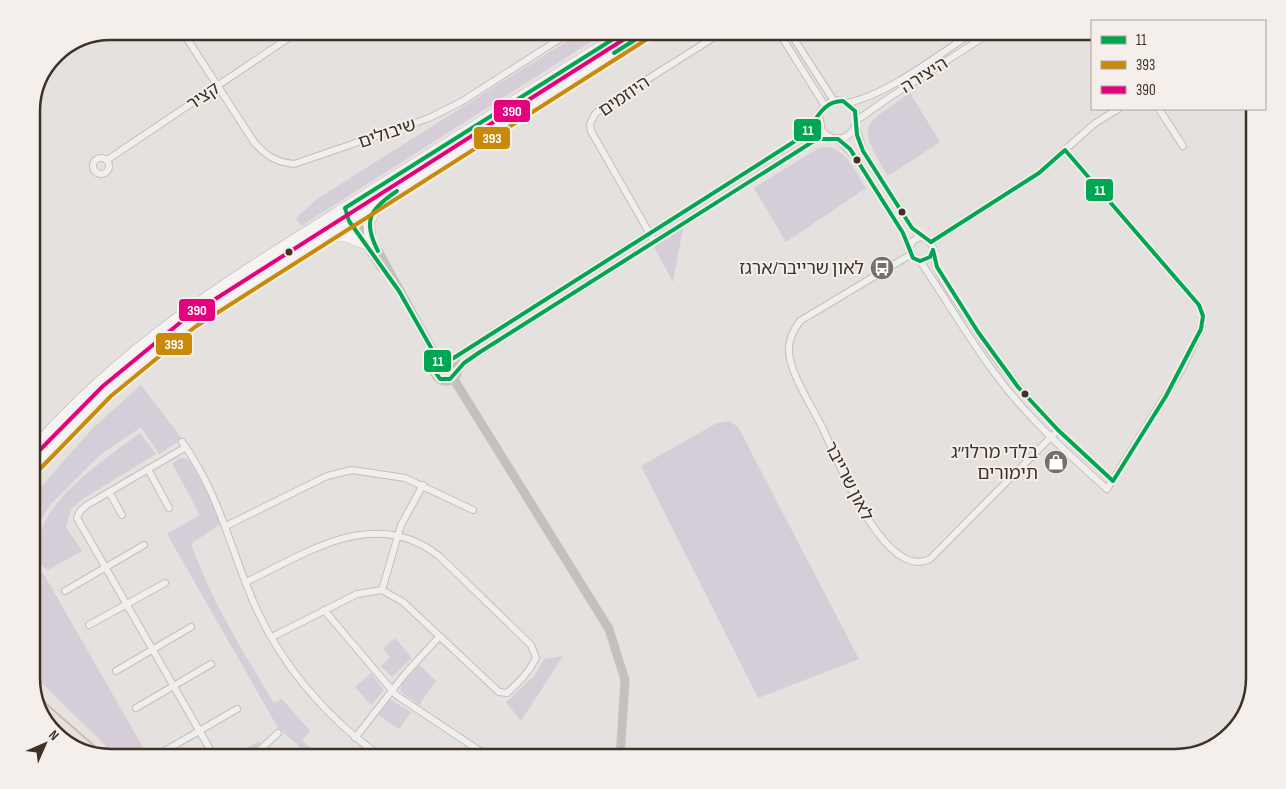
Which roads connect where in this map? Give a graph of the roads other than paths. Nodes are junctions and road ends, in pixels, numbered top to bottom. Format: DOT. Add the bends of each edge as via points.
graph roads {
  1 [pos="188,40"];
  2 [pos="285,40"];
  3 [pos="558,40"];
  4 [pos="612,40"];
  5 [pos="635,40"];
  6 [pos="710,40"];
  7 [pos="784,40"];
  8 [pos="796,40"];
  9 [pos="961,40"];
  10 [pos="979,40"];
  11 [pos="216,86"];
  12 [pos="834,101"];
  13 [pos="847,103"];
  14 [pos="825,106"];
  15 [pos="1116,110"];
  16 [pos="1160,110"];
  17 [pos="819,115"];
  18 [pos="856,123"];
  19 [pos="835,138"];
  20 [pos="1183,146"];
  21 [pos="1065,150"];
  22 [pos="107,160"];
  23 [pos="378,203"];
  24 [pos="345,208"];
  25 [pos="352,219"];
  26 [pos="650,233"];
  27 [pos="325,236"];
  28 [pos="922,237"];
  29 [pos="367,241"];
  30 [pos="654,241"];
  31 [pos="930,242"];
  32 [pos="933,250"];
  33 [pos="910,251"];
  34 [pos="920,261"];
  35 [pos="452,359"];
  36 [pos="438,360"];
  37 [pos="452,377"];
  38 [pos="1058,430"];
  39 [pos="1051,437"];
  40 [pos="40,443"];
  41 [pos="40,459"];
  42 [pos="148,469"];
  43 [pos="1113,481"];
  44 [pos="423,485"];
  45 [pos="109,492"];
  46 [pos="169,508"];
  47 [pos="473,510"];
  48 [pos="122,515"];
  49 [pos="226,526"];
  50 [pos="398,537"];
  51 [pos="144,546"];
  52 [pos="105,568"];
  53 [pos="246,582"];
  54 [pos="165,583"];
  55 [pos="382,590"];
  56 [pos="65,591"];
  57 [pos="126,605"];
  58 [pos="324,610"];
  59 [pos="89,625"];
  60 [pos="191,627"];
  61 [pos="272,637"];
  62 [pos="439,637"];
  63 [pos="152,650"];
  64 [pos="211,664"];
  65 [pos="116,670"];
  66 [pos="173,686"];
  67 [pos="392,691"];
  68 [pos="136,708"];
  69 [pos="238,709"];
  70 [pos="199,731"];
  71 [pos="278,733"];
  72 [pos="355,738"];
  73 [pos="168,749"];
  74 [pos="210,749"];
  75 [pos="261,749"];
  76 [pos="370,749"];
  77 [pos="477,749"];
  78 [pos="621,749"];
  1 -- 11 [label="street, שיבולים"];
  2 -- 11 [label="street, קציר"];
  3 -- 11 [label="street, שיבולים" via="461,102 429,118 294,164 281,162 262,151"];
  4 -- 24 [label="highway"];
  5 -- 23 [label="highway"];
  6 -- 26 [label="street, היוזמים" via="602,108 592,119 591,131"];
  7 -- 14 [label="street"];
  8 -- 12 [label="street"];
  9 -- 13 [label="street, היצירה" via="884,88"];
  10 -- 18 [label="street, היצירה" via="890,97"];
  11 -- 22 [label="street, קציר"];
  12 -- 13 [label="street"];
  12 -- 14 [label="street"];
  13 -- 18 [label="street" via="855,111"];
  14 -- 17 [label="street"];
  15 -- 21 [label="street" via="1094,124"];
  16 -- 20 [label="street"];
  17 -- 19 [label="street" via="822,131"];
  17 -- 26 [label="street" via="803,136"];
  18 -- 19 [label="street" via="849,135"];
  18 -- 28 [label="street" via="863,152 912,228"];
  19 -- 30 [label="street" via="817,139 808,144"];
  19 -- 33 [label="street" via="855,157 903,233"];
  21 -- 31 [label="street" via="1039,173"];
  21 -- 43 [label="street" via="1193,298 1203,316 1201,329 1182,369"];
  23 -- 25 [label="highway"];
  23 -- 29 [label="highway" via="369,218"];
  24 -- 25 [label="street"];
  24 -- 40 [label="highway" via="224,284 145,341 91,389"];
  25 -- 27 [label="highway"];
  25 -- 29 [label="street"];
  26 -- 30 [label="street, היוזמים"];
  26 -- 35 [label="street"];
  27 -- 29 [label="highway" via="341,235"];
  27 -- 41 [label="highway" via="212,307 156,348 99,397"];
  28 -- 31 [label="street"];
  28 -- 33 [label="street" via="912,242"];
  29 -- 36 [label="street"];
  30 -- 37 [label="street" via="480,352"];
  31 -- 32 [label="street"];
  32 -- 34 [label="street" via="928,259"];
  32 -- 38 [label="street" via="937,267 993,354"];
  33 -- 34 [label="street"];
  33 -- 39 [label="street, לאון שרייבר" via="800,321 790,338 790,360 860,505 878,533 908,561 917,564 930,559"];
  34 -- 39 [label="street" via="996,376"];
  35 -- 36 [label="street"];
  35 -- 37 [label="street" via="457,366"];
  36 -- 37 [label="street" via="434,366 435,373 440,379"];
  37 -- 78 [label="street" via="609,629 625,680"];
  38 -- 39 [label="street, לאון שרייבר"];
  38 -- 43 [label="street"];
  39 -- 43 [label="street" via="1107,489"];
  42 -- 45 [label="street"];
  42 -- 46 [label="street"];
  42 -- 49 [label="street" via="184,444 213,492"];
  44 -- 47 [label="street"];
  44 -- 49 [label="street" via="393,475 343,471"];
  44 -- 50 [label="street"];
  45 -- 48 [label="street"];
  45 -- 52 [label="street" via="83,508 77,518"];
  49 -- 53 [label="street"];
  50 -- 53 [label="street" via="374,533 342,538"];
  50 -- 55 [label="street"];
  50 -- 62 [label="street" via="423,545 438,556 532,646 536,658 518,683 503,694"];
  51 -- 52 [label="street"];
  52 -- 56 [label="street"];
  52 -- 57 [label="street"];
  53 -- 61 [label="street"];
  54 -- 57 [label="street"];
  55 -- 58 [label="street" via="357,594"];
  55 -- 62 [label="street" via="402,602"];
  57 -- 59 [label="street"];
  57 -- 63 [label="street"];
  58 -- 61 [label="street"];
  58 -- 67 [label="street"];
  60 -- 63 [label="street"];
  61 -- 72 [label="street" via="308,689"];
  62 -- 67 [label="street"];
  63 -- 65 [label="street"];
  63 -- 66 [label="street"];
  64 -- 66 [label="street"];
  66 -- 68 [label="street"];
  66 -- 70 [label="street"];
  67 -- 72 [label="street"];
  67 -- 77 [label="street"];
  69 -- 70 [label="street"];
  70 -- 73 [label="street"];
  70 -- 74 [label="street"];
  71 -- 75 [label="street"];
  72 -- 76 [label="street"];
}
